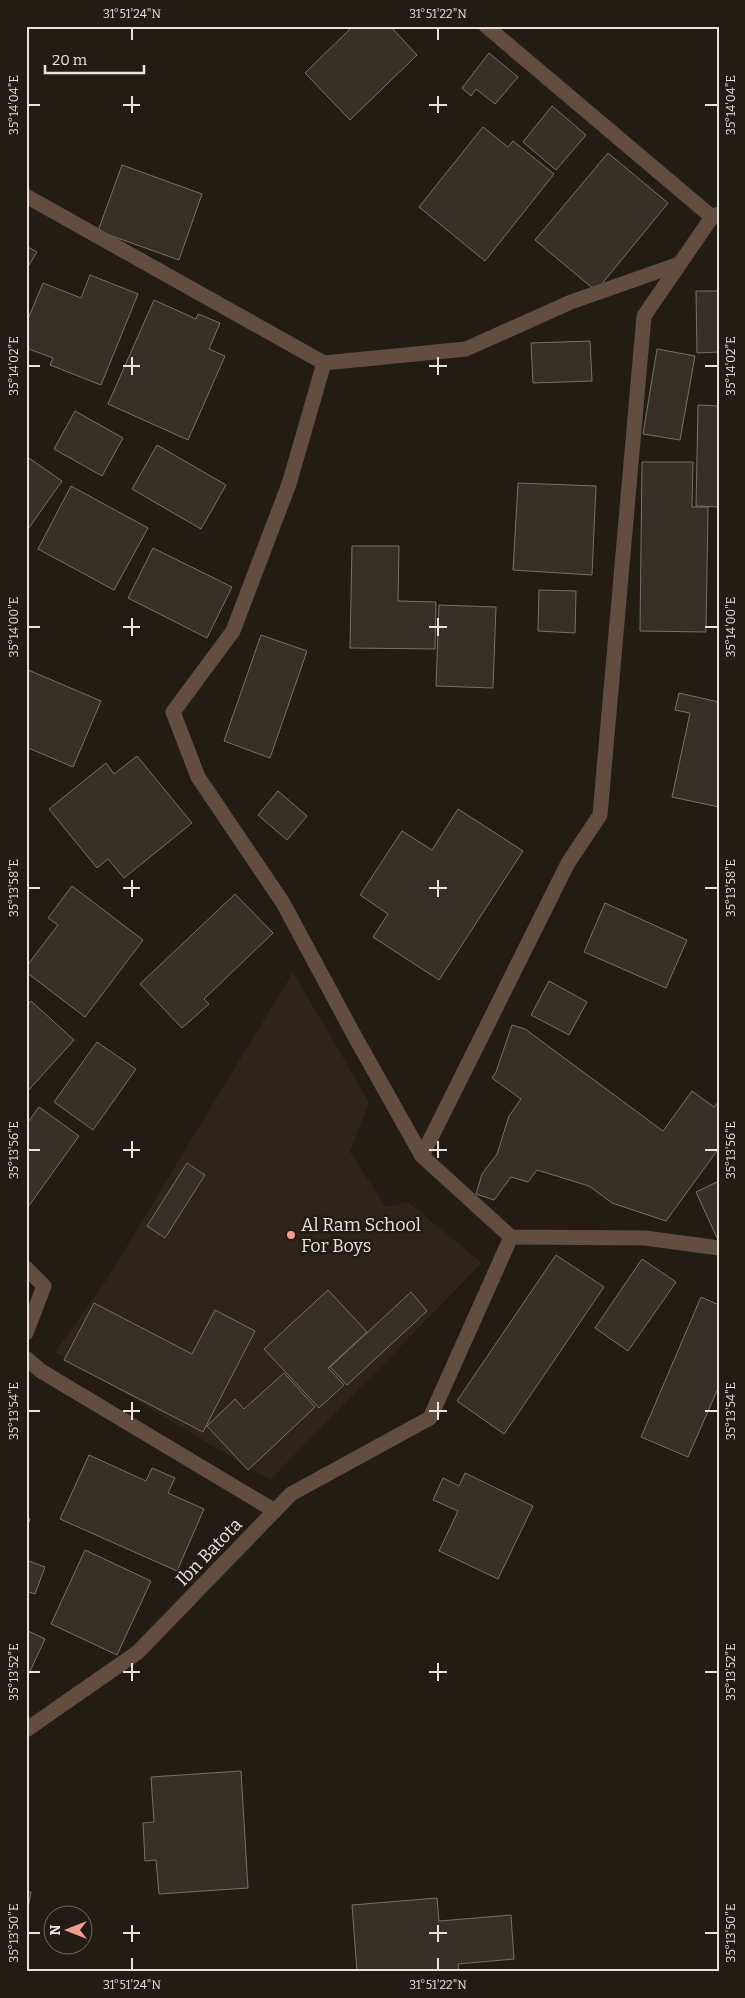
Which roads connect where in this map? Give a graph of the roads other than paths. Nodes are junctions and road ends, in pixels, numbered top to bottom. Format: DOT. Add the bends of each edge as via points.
graph roads {
  1 [pos="486,26"];
  2 [pos="26,196"];
  3 [pos="715,216"];
  4 [pos="679,264"];
  5 [pos="324,363"];
  6 [pos="422,1156"];
  7 [pos="511,1237"];
  8 [pos="719,1248"];
  9 [pos="26,1268"];
  10 [pos="26,1333"];
  11 [pos="26,1358"];
  12 [pos="275,1511"];
  13 [pos="26,1730"];
  1 -- 3 [label="street"];
  2 -- 5 [label="street"];
  3 -- 4 [label="street"];
  4 -- 5 [label="street" via="571,302 466,350"];
  4 -- 6 [label="street" via="644,316 600,814 568,863"];
  5 -- 6 [label="street" via="288,484 233,631 173,712 198,777 283,903"];
  6 -- 7 [label="street"];
  7 -- 8 [label="street" via="645,1238"];
  7 -- 12 [label="street, Ibn Batota" via="430,1418 291,1494"];
  9 -- 10 [label="street" via="44,1286"];
  11 -- 12 [label="street" via="41,1371"];
  12 -- 13 [label="street, Ibn Batota" via="138,1652"];
}
